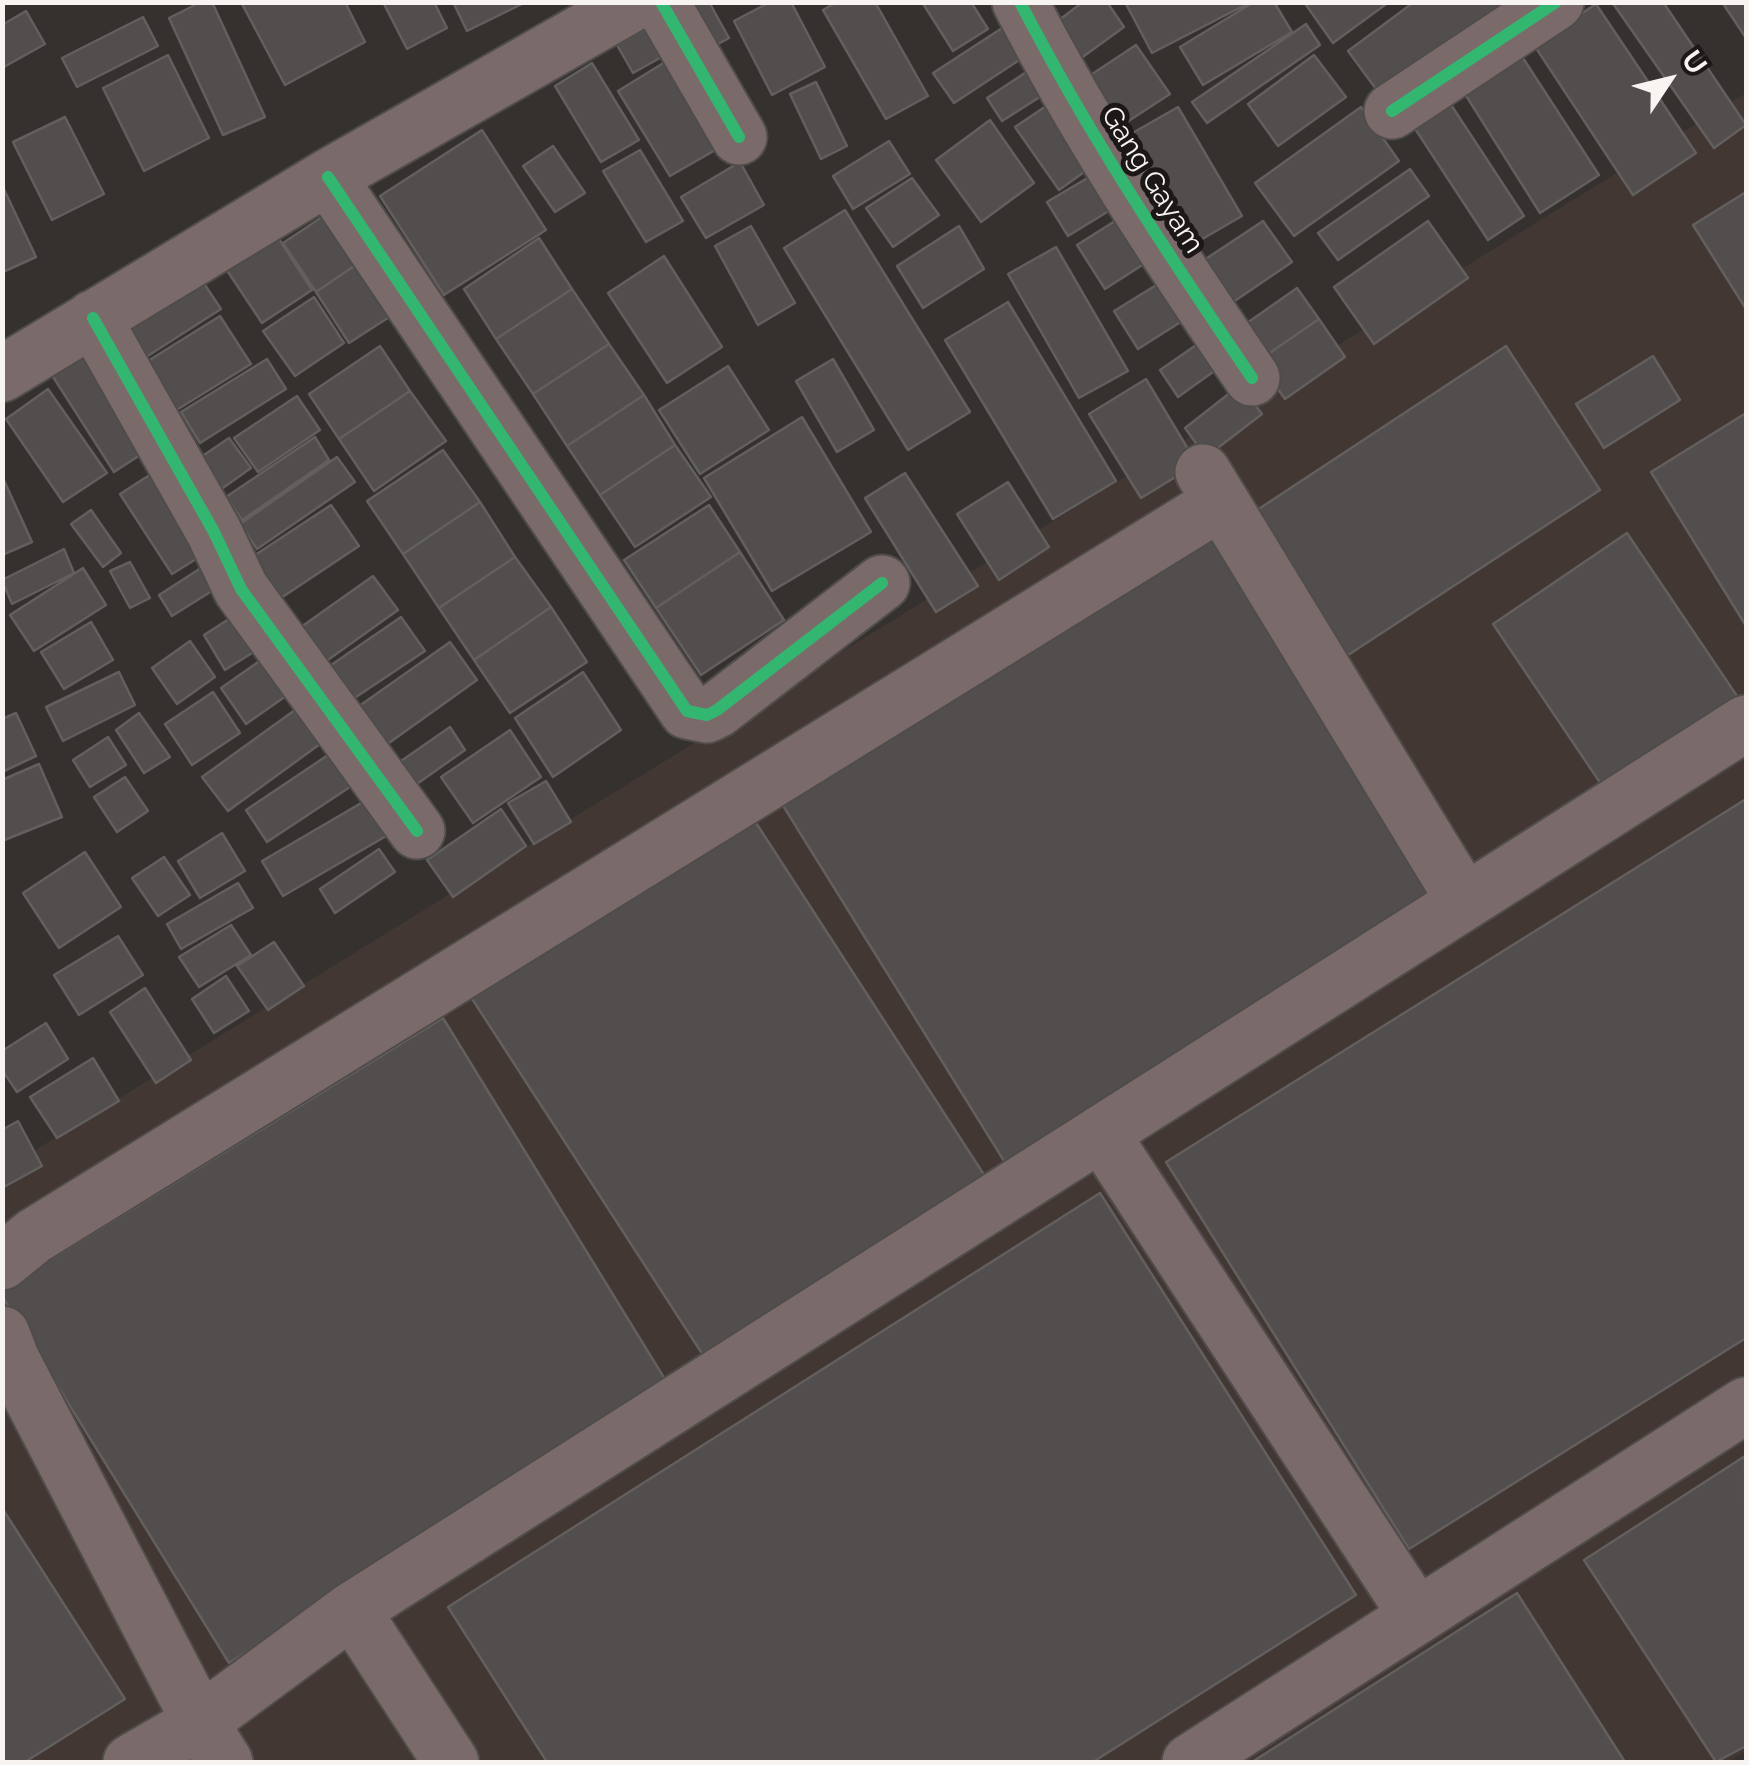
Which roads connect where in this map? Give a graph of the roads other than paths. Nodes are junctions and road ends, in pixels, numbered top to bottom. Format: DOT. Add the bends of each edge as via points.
graph roads {
  1 [pos="634,2"];
  2 [pos="661,2"];
  3 [pos="1020,2"];
  4 [pos="1556,2"];
  5 [pos="1392,111"];
  6 [pos="739,136"];
  7 [pos="328,176"];
  8 [pos="93,318"];
  9 [pos="2,374"];
  10 [pos="1252,378"];
  11 [pos="882,583"];
  12 [pos="1746,723"];
  13 [pos="417,832"];
  14 [pos="1464,902"];
  15 [pos="1101,1133"];
  16 [pos="2,1262"];
  17 [pos="2,1334"];
  18 [pos="1746,1405"];
  19 [pos="352,1610"];
  20 [pos="1417,1616"];
  21 [pos="212,1742"];
  22 [pos="131,1762"];
  23 [pos="450,1762"];
  24 [pos="1190,1762"];
  1 -- 7 [label="street"];
  2 -- 6 [label="street"];
  3 -- 10 [label="street, Gang Gayam" via="1113,168"];
  4 -- 5 [label="street"];
  7 -- 8 [label="street"];
  7 -- 11 [label="street" via="687,711 716,710"];
  8 -- 9 [label="street"];
  8 -- 13 [label="street" via="240,589"];
  12 -- 14 [label="street"];
  14 -- 15 [label="street"];
  14 -- 16 [label="street" via="1212,487"];
  15 -- 19 [label="street"];
  15 -- 20 [label="street"];
  17 -- 21 [label="street"];
  18 -- 20 [label="street"];
  19 -- 21 [label="street"];
  19 -- 23 [label="street"];
  20 -- 24 [label="street"];
  21 -- 22 [label="street"];
}
